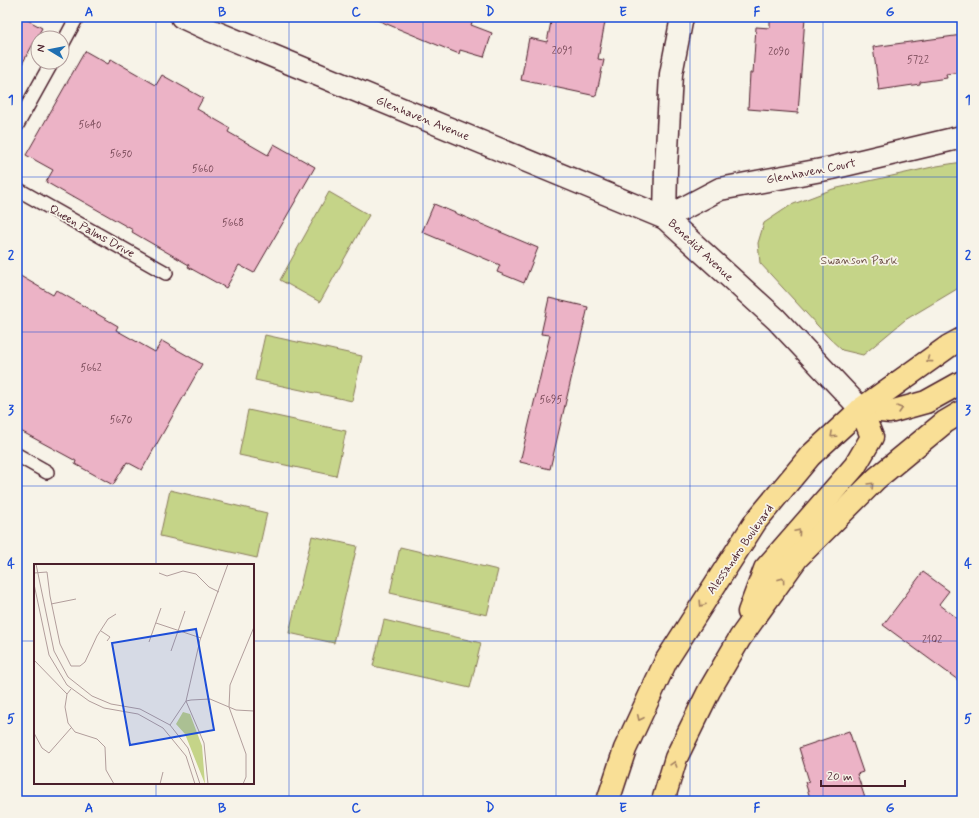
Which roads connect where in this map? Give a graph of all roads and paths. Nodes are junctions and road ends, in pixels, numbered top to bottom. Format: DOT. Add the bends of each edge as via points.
graph roads {
  1 [pos="78,17"];
  2 [pos="182,17"];
  3 [pos="682,17"];
  4 [pos="70,31"];
  5 [pos="48,70"];
  6 [pos="17,125"];
  7 [pos="962,138"];
  8 [pos="17,189"];
  9 [pos="665,218"];
  10 [pos="166,273"];
  11 [pos="962,339"];
  12 [pos="962,382"];
  13 [pos="861,409"];
  14 [pos="962,412"];
  15 [pos="17,455"];
  16 [pos="47,472"];
  17 [pos="740,638"];
  18 [pos="608,801"];
  19 [pos="663,801"];
  1 -- 4 [label="lane"];
  2 -- 9 [label="street, Glenhaven Avenue"];
  3 -- 9 [label="street, Benedict Avenue" via="671,74"];
  5 -- 6 [label="lane"];
  7 -- 9 [label="street, Glenhaven Court" via="832,168 720,189"];
  8 -- 10 [label="lane, Queen Palms Drive"];
  9 -- 13 [label="street, Benedict Avenue" via="776,319"];
  11 -- 13 [label="main road, Alessandro Boulevard, one-way"];
  13 -- 12 [label="main road, one-way" via="890,412 926,402"];
  17 -- 13 [label="main road, one-way" via="765,569 855,466 872,437"];
  13 -- 18 [label="main road, Alessandro Boulevard, one-way" via="810,456 756,521 705,600 666,661 625,749"];
  17 -- 14 [label="main road, one-way" via="797,558 877,478 945,422"];
  15 -- 16 [label="lane"];
  19 -- 17 [label="main road, one-way" via="676,758 708,691"];
}
